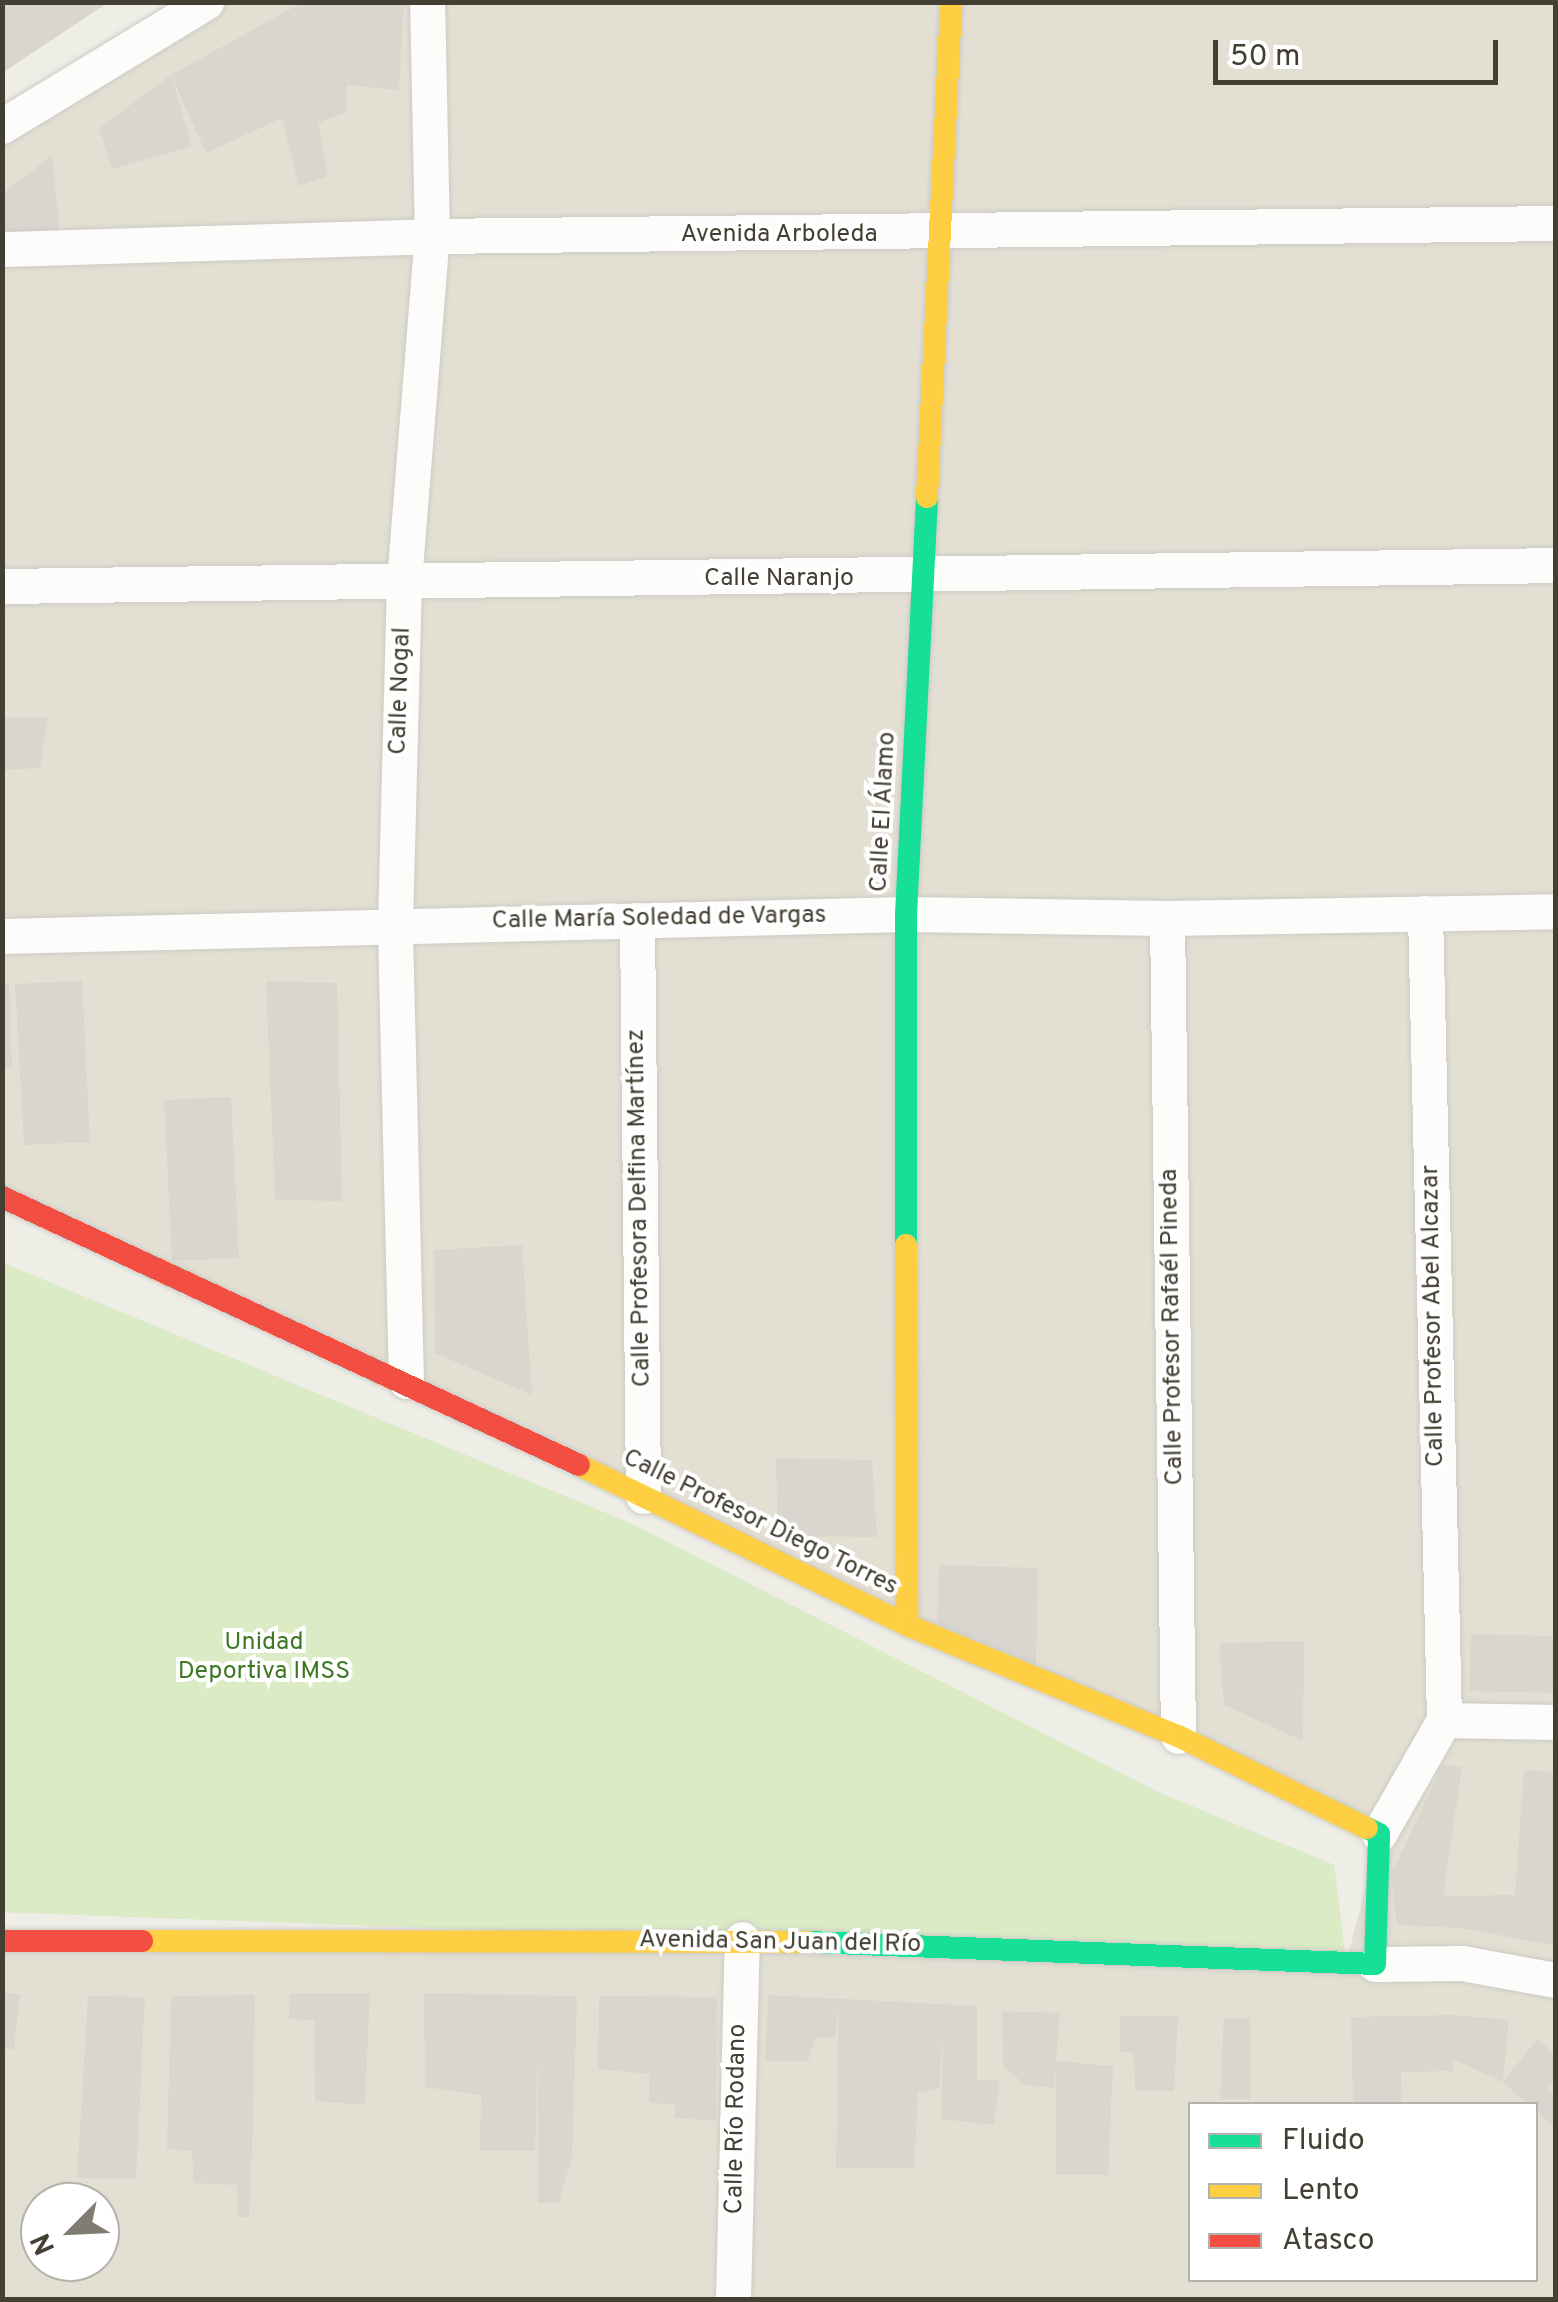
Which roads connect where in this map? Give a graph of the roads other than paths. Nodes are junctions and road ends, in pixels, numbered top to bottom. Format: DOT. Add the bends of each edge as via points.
graph roads {
  1 [pos="206,2"];
  2 [pos="427,2"];
  3 [pos="951,2"];
  4 [pos="2,126"];
  5 [pos="1556,223"];
  6 [pos="938,234"];
  7 [pos="432,236"];
  8 [pos="2,250"];
  9 [pos="1556,565"];
  10 [pos="923,578"];
  11 [pos="404,581"];
  12 [pos="2,586"];
  13 [pos="1556,911"];
  14 [pos="1425,913"];
  15 [pos="906,914"];
  16 [pos="1167,918"];
  17 [pos="637,920"];
  18 [pos="394,924"];
  19 [pos="2,936"];
  20 [pos="2,1197"];
  21 [pos="406,1381"];
  22 [pos="643,1496"];
  23 [pos="907,1625"];
  24 [pos="1444,1720"];
  25 [pos="1556,1722"];
  26 [pos="1178,1736"];
  27 [pos="1379,1834"];
  28 [pos="742,1940"];
  29 [pos="2,1941"];
  30 [pos="1376,1964"];
  31 [pos="1556,1980"];
  32 [pos="733,2300"];
  1 -- 4 [label="street"];
  2 -- 7 [label="street, Calle Nogal"];
  3 -- 6 [label="street, Calle El Álamo"];
  5 -- 6 [label="street, Avenida Arboleda"];
  6 -- 7 [label="street, Avenida Arboleda"];
  6 -- 10 [label="street, Calle El Álamo"];
  7 -- 8 [label="street, Avenida Arboleda"];
  7 -- 11 [label="street, Calle Nogal"];
  9 -- 10 [label="street, Calle Naranjo"];
  10 -- 11 [label="street, Calle Naranjo"];
  10 -- 15 [label="street, Calle El Álamo"];
  11 -- 12 [label="street, Calle Naranjo"];
  11 -- 18 [label="street, Calle Nogal"];
  13 -- 14 [label="street, Calle María Soledad de Vargas"];
  14 -- 16 [label="street, Calle María Soledad de Vargas"];
  14 -- 24 [label="street, Calle Profesor Abel Alcazar"];
  15 -- 16 [label="street, Calle María Soledad de Vargas"];
  15 -- 17 [label="street, Calle María Soledad de Vargas"];
  15 -- 23 [label="street, Calle El Álamo"];
  16 -- 26 [label="street, Calle Profesor Rafaél Pineda"];
  17 -- 18 [label="street, Calle María Soledad de Vargas"];
  17 -- 22 [label="street, Calle Profesora Delfina Martínez"];
  18 -- 19 [label="street, Calle María Soledad de Vargas"];
  18 -- 21 [label="street, Calle Nogal"];
  20 -- 21 [label="street, Calle Profesor Diego Torres"];
  21 -- 22 [label="street, Calle Profesor Diego Torres"];
  22 -- 23 [label="street, Calle Profesor Diego Torres"];
  23 -- 26 [label="street, Calle Profesor Diego Torres"];
  24 -- 25 [label="street"];
  24 -- 27 [label="street"];
  26 -- 27 [label="street, Calle Profesor Diego Torres"];
  27 -- 30 [label="street"];
  28 -- 29 [label="street, Avenida San Juan del Río"];
  28 -- 30 [label="street, Avenida San Juan del Río"];
  28 -- 32 [label="street, Calle Río Rodano"];
  30 -- 31 [label="street, Avenida San Juan del Río" via="1462,1963"];
}
